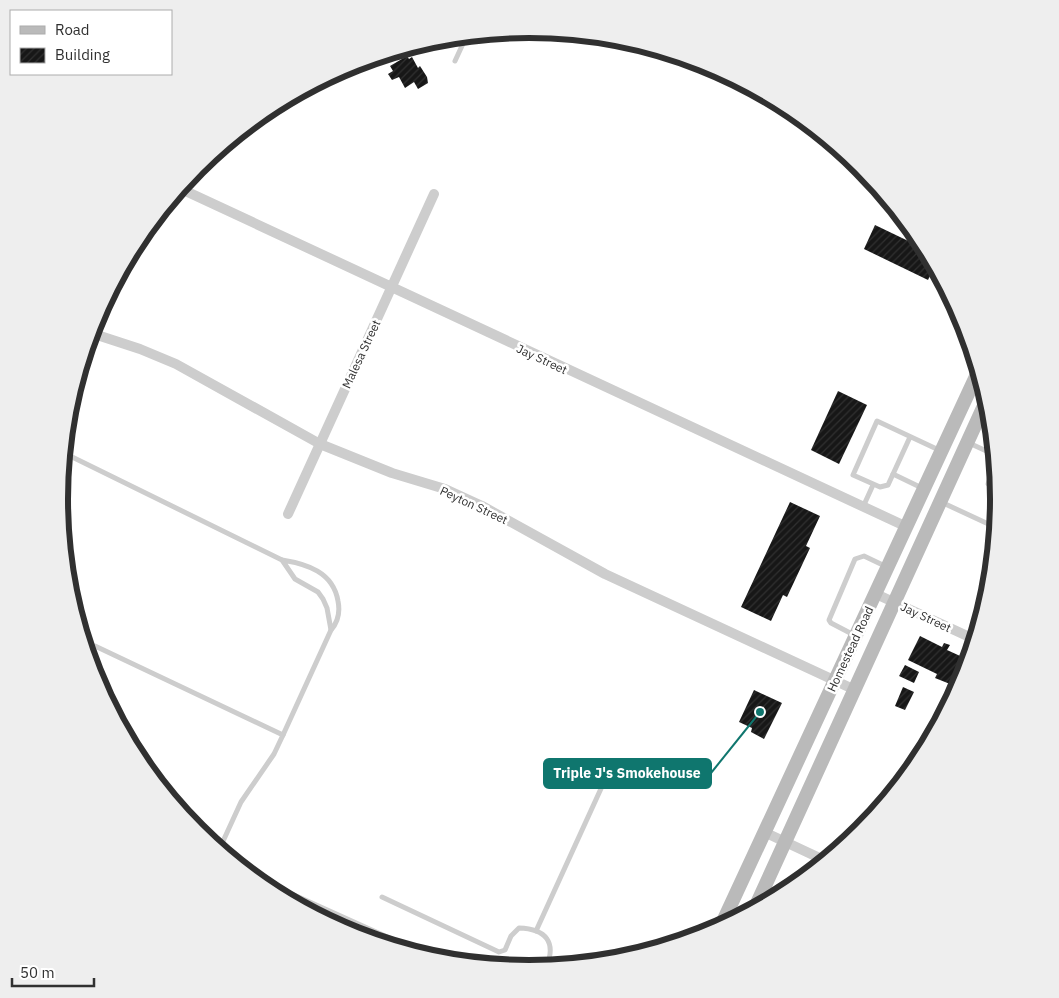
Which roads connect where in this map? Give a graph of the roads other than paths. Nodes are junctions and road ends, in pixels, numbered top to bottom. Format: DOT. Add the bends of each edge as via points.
graph roads {
  1 [pos="464,42"];
  2 [pos="455,61"];
  3 [pos="186,191"];
  4 [pos="434,194"];
  5 [pos="392,287"];
  6 [pos="98,335"];
  7 [pos="975,379"];
  8 [pos="982,410"];
  9 [pos="910,437"];
  10 [pos="967,442"];
  11 [pos="320,444"];
  12 [pos="942,451"];
  13 [pos="988,452"];
  14 [pos="70,456"];
  15 [pos="893,474"];
  16 [pos="873,485"];
  17 [pos="924,489"];
  18 [pos="941,502"];
  19 [pos="862,506"];
  20 [pos="288,514"];
  21 [pos="990,525"];
  22 [pos="907,527"];
  23 [pos="282,560"];
  24 [pos="888,567"];
  25 [pos="876,594"];
  26 [pos="894,602"];
  27 [pos="331,630"];
  28 [pos="857,636"];
  29 [pos="970,637"];
  30 [pos="93,650"];
  31 [pos="836,680"];
  32 [pos="853,689"];
  33 [pos="283,735"];
  34 [pos="604,782"];
  35 [pos="764,832"];
  36 [pos="786,842"];
  37 [pos="222,843"];
  38 [pos="819,858"];
  39 [pos="382,897"];
  40 [pos="759,900"];
  41 [pos="725,917"];
  42 [pos="536,931"];
  43 [pos="549,960"];
  1 -- 2 [label="lane"];
  3 -- 5 [label="street, Jay Street"];
  4 -- 5 [label="street, Malesa Street"];
  5 -- 11 [label="street, Malesa Street"];
  5 -- 19 [label="street, Jay Street"];
  6 -- 11 [label="street, Peyton Street" via="176,364"];
  7 -- 12 [label="main road, Homestead Road"];
  8 -- 10 [label="main road, Homestead Road"];
  9 -- 12 [label="lane"];
  9 -- 15 [label="lane"];
  9 -- 16 [label="lane" via="877,421 853,475"];
  10 -- 13 [label="lane"];
  10 -- 18 [label="main road, Homestead Road"];
  11 -- 20 [label="street, Malesa Street"];
  11 -- 31 [label="street, Peyton Street" via="482,506 605,574"];
  12 -- 17 [label="main road, Homestead Road"];
  14 -- 23 [label="lane"];
  15 -- 16 [label="lane" via="888,485"];
  15 -- 17 [label="lane"];
  16 -- 19 [label="lane"];
  17 -- 22 [label="main road, Homestead Road"];
  18 -- 21 [label="lane"];
  18 -- 26 [label="main road, Homestead Road"];
  19 -- 22 [label="street, Jay Street"];
  22 -- 24 [label="main road, Homestead Road"];
  23 -- 27 [label="lane" via="295,579 318,592 323,599"];
  23 -- 27 [label="lane" via="303,563 326,576 336,591 339,606"];
  24 -- 25 [label="main road, Homestead Road"];
  24 -- 28 [label="lane" via="864,556 855,559 851,567 829,620"];
  25 -- 26 [label="street, Jay Street"];
  25 -- 28 [label="main road, Homestead Road"];
  26 -- 29 [label="street, Jay Street"];
  26 -- 32 [label="main road, Homestead Road"];
  27 -- 33 [label="lane"];
  28 -- 31 [label="main road, Homestead Road"];
  30 -- 33 [label="lane" via="95,646"];
  31 -- 32 [label="street, Peyton Street"];
  31 -- 35 [label="main road, Homestead Road"];
  32 -- 36 [label="main road, Homestead Road"];
  33 -- 37 [label="lane" via="241,802"];
  34 -- 42 [label="lane"];
  35 -- 36 [label="street"];
  35 -- 41 [label="main road, Homestead Road"];
  36 -- 38 [label="street"];
  36 -- 40 [label="main road, Homestead Road"];
  39 -- 42 [label="lane" via="499,952 505,950 519,928"];
  42 -- 43 [label="lane" via="550,943"];
}
